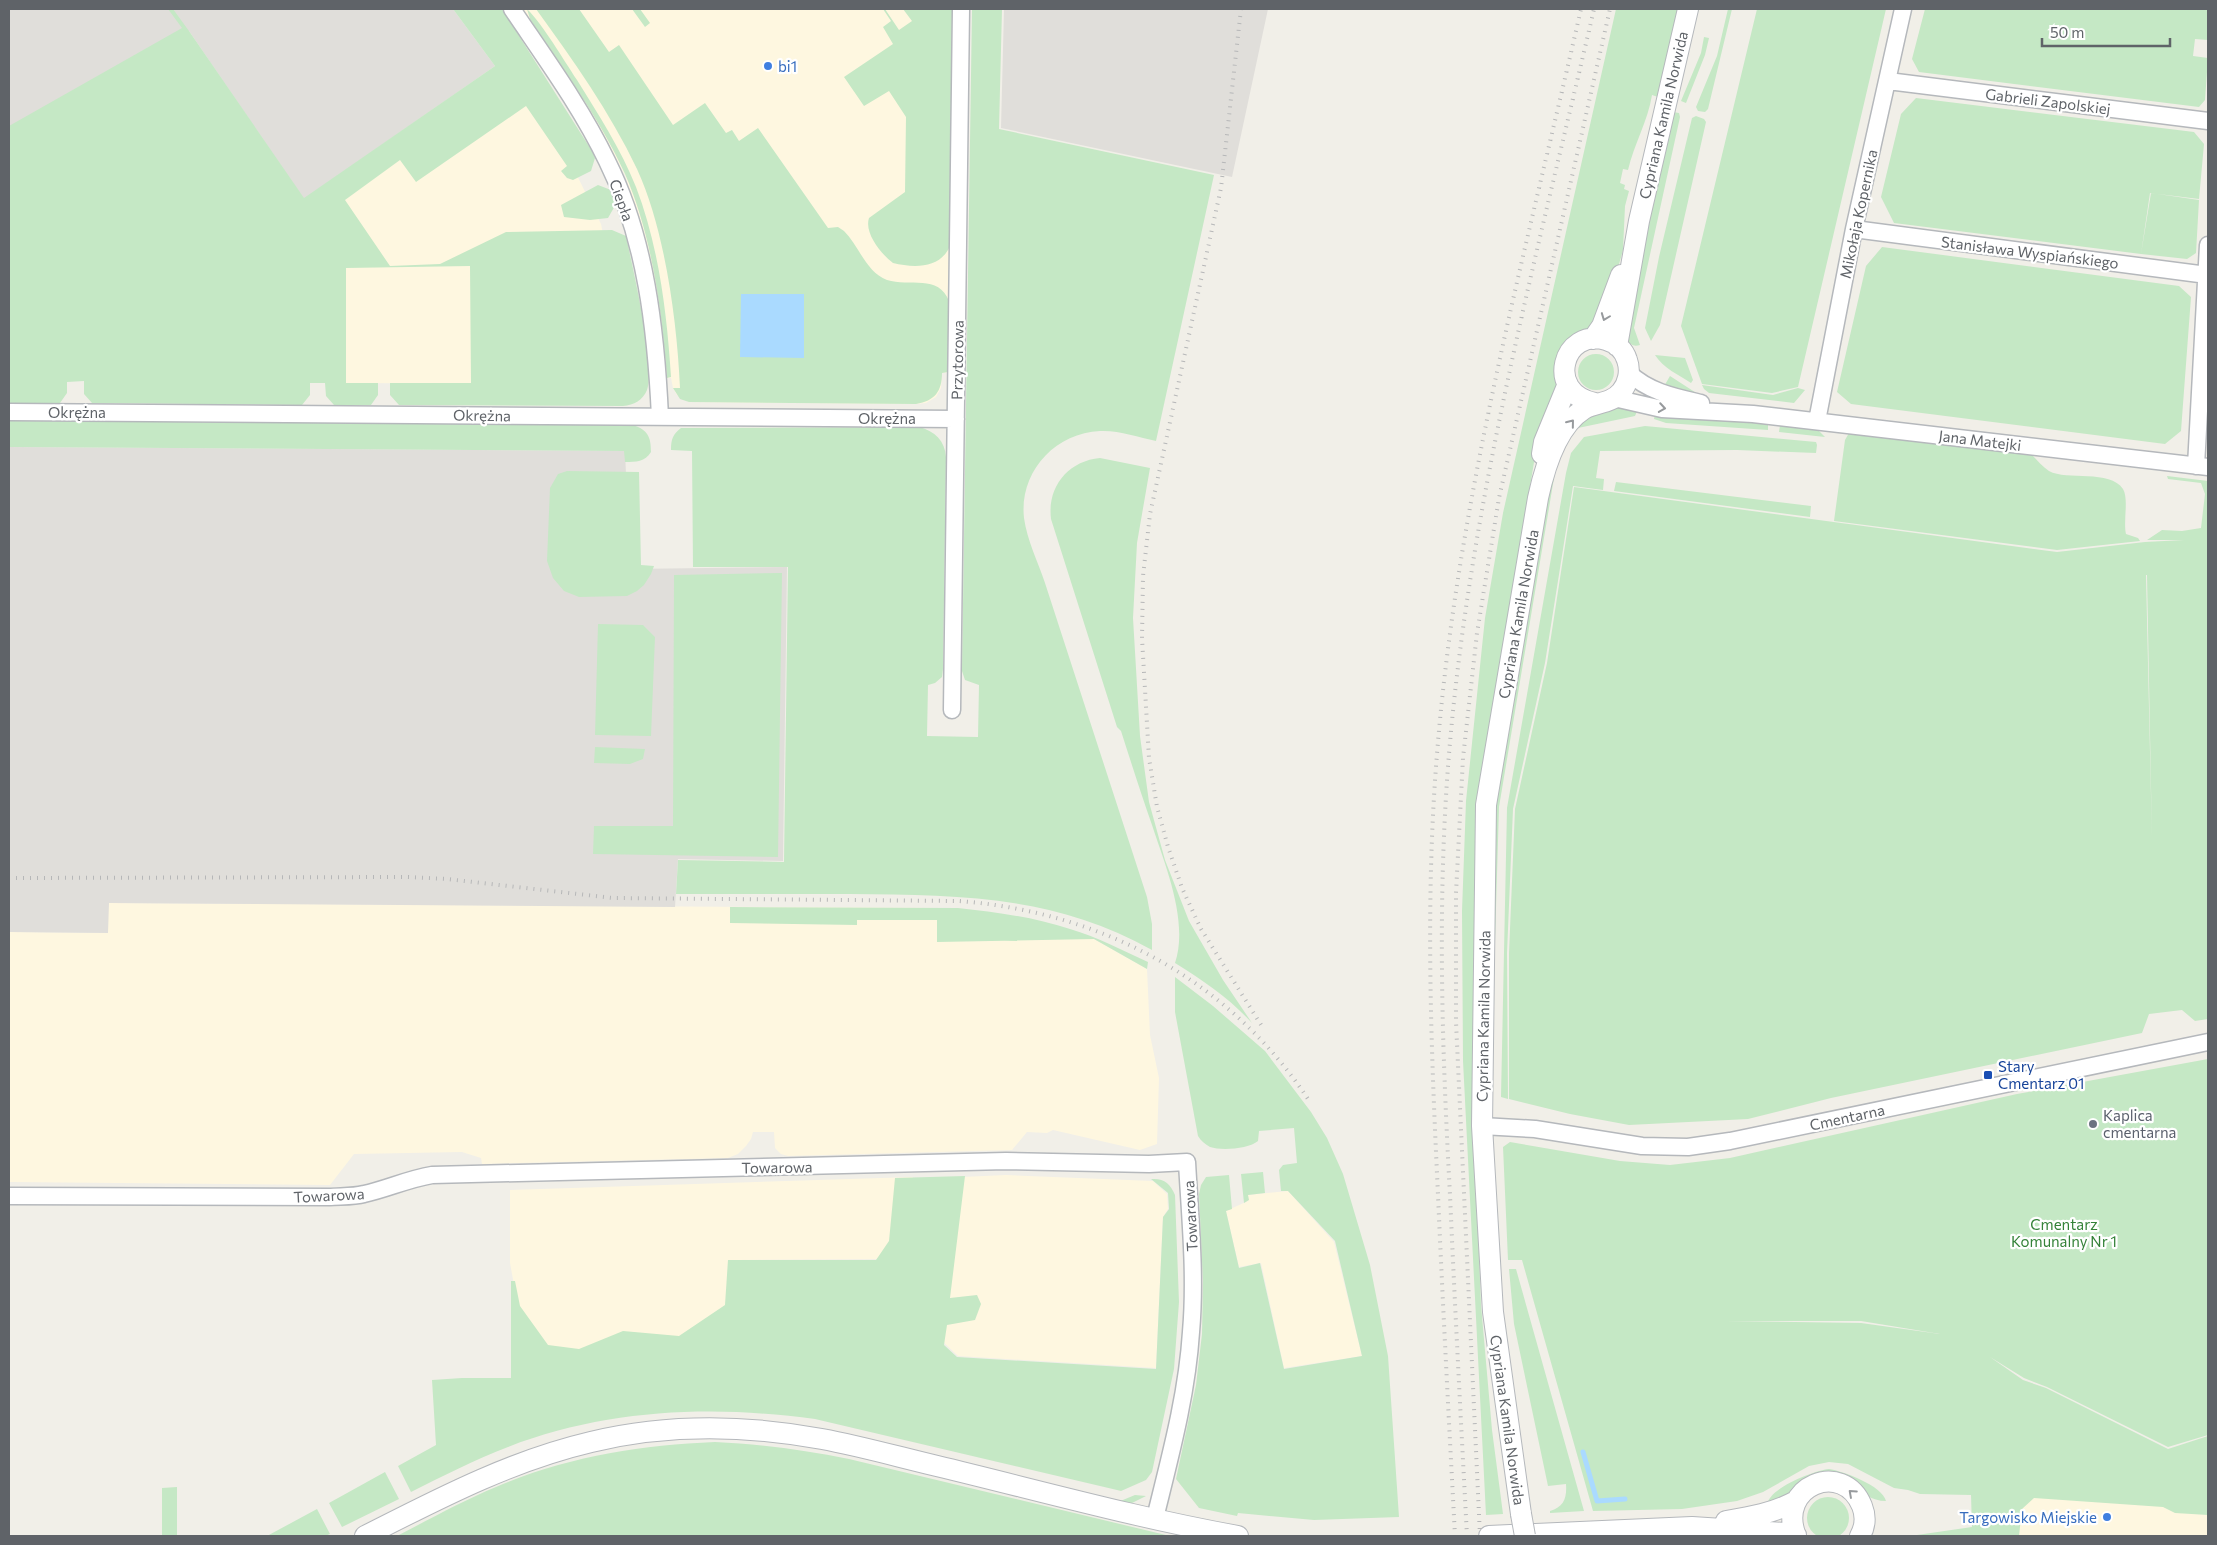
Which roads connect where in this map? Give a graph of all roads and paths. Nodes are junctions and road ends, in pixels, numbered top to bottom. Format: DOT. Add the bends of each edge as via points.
graph roads {
  1 [pos="512,9"];
  2 [pos="961,9"];
  3 [pos="1688,9"];
  4 [pos="1903,9"];
  5 [pos="1888,81"];
  6 [pos="2208,121"];
  7 [pos="1639,221"];
  8 [pos="1854,229"];
  9 [pos="2208,245"];
  10 [pos="2207,275"];
  11 [pos="1593,338"];
  12 [pos="1617,346"];
  13 [pos="1629,373"];
  14 [pos="1568,386"];
  15 [pos="1614,398"];
  16 [pos="1595,403"];
  17 [pos="9,412"];
  18 [pos="1753,414"];
  19 [pos="660,417"];
  20 [pos="956,418"];
  21 [pos="1817,421"];
  22 [pos="2202,466"];
  23 [pos="1538,498"];
  24 [pos="952,710"];
  25 [pos="2208,1042"];
  26 [pos="1482,1126"];
  27 [pos="9,1196"];
  28 [pos="1796,1501"];
  29 [pos="1155,1518"];
  30 [pos="1692,1526"];
  31 [pos="365,1536"];
  32 [pos="1238,1536"];
  33 [pos="1488,1536"];
  34 [pos="1525,1536"];
  35 [pos="1796,1536"];
  36 [pos="1860,1536"];
  1 -- 19 [label="street, Ciepła" via="591,132 621,192 638,246 646,288"];
  2 -- 20 [label="street, Przytorowa"];
  3 -- 7 [label="street, Cypriana Kamila Norwida"];
  4 -- 5 [label="street, Mikołaja Kopernika"];
  5 -- 6 [label="street, Gabrieli Zapolskiej"];
  5 -- 8 [label="street, Mikołaja Kopernika"];
  7 -- 11 [label="street, Cypriana Kamila Norwida, one-way" via="1605,318"];
  7 -- 12 [label="street, Cypriana Kamila Norwida"];
  8 -- 10 [label="street, Stanisława Wyspiańskiego"];
  8 -- 21 [label="street, Mikołaja Kopernika"];
  9 -- 10 [label="street"];
  10 -- 22 [label="street"];
  11 -- 12 [label="street"];
  11 -- 14 [label="street" via="1574,347 1568,356 1564,365"];
  12 -- 13 [label="street" via="1626,358"];
  13 -- 15 [label="street" via="1627,383"];
  13 -- 18 [label="street, Jana Matejki" via="1666,395"];
  14 -- 16 [label="street" via="1579,398"];
  14 -- 23 [label="street, Cypriana Kamila Norwida" via="1544,442"];
  15 -- 16 [label="street"];
  15 -- 18 [label="street, Jana Matejki, one-way" via="1662,408"];
  23 -- 16 [label="street, Cypriana Kamila Norwida, one-way" via="1547,461 1556,443 1582,410"];
  17 -- 19 [label="street, Okrężna"];
  18 -- 21 [label="street, Jana Matejki"];
  19 -- 20 [label="street, Okrężna"];
  20 -- 24 [label="street, Przytorowa"];
  21 -- 22 [label="street, Jana Matejki"];
  23 -- 26 [label="street, Cypriana Kamila Norwida" via="1486,805"];
  25 -- 26 [label="street, Cmentarna" via="1688,1147 1633,1146 1535,1129"];
  26 -- 34 [label="street, Cypriana Kamila Norwida, bridge" via="1493,1312"];
  27 -- 29 [label="street, Towarowa" via="329,1197 362,1195 432,1175 1006,1161 1187,1162 1193,1284 1190,1348 1180,1414"];
  28 -- 30 [label="street" via="1765,1514"];
  28 -- 35 [label="street" via="1792,1512"];
  36 -- 28 [label="street, one-way" via="1865,1522 1864,1510 1856,1495 1843,1485 1822,1482 1807,1489"];
  29 -- 31 [label="street" via="822,1439 730,1429 690,1429 633,1434 542,1455 494,1472"];
  29 -- 32 [label="street"];
  30 -- 33 [label="street"];
  30 -- 35 [label="street"];
}
